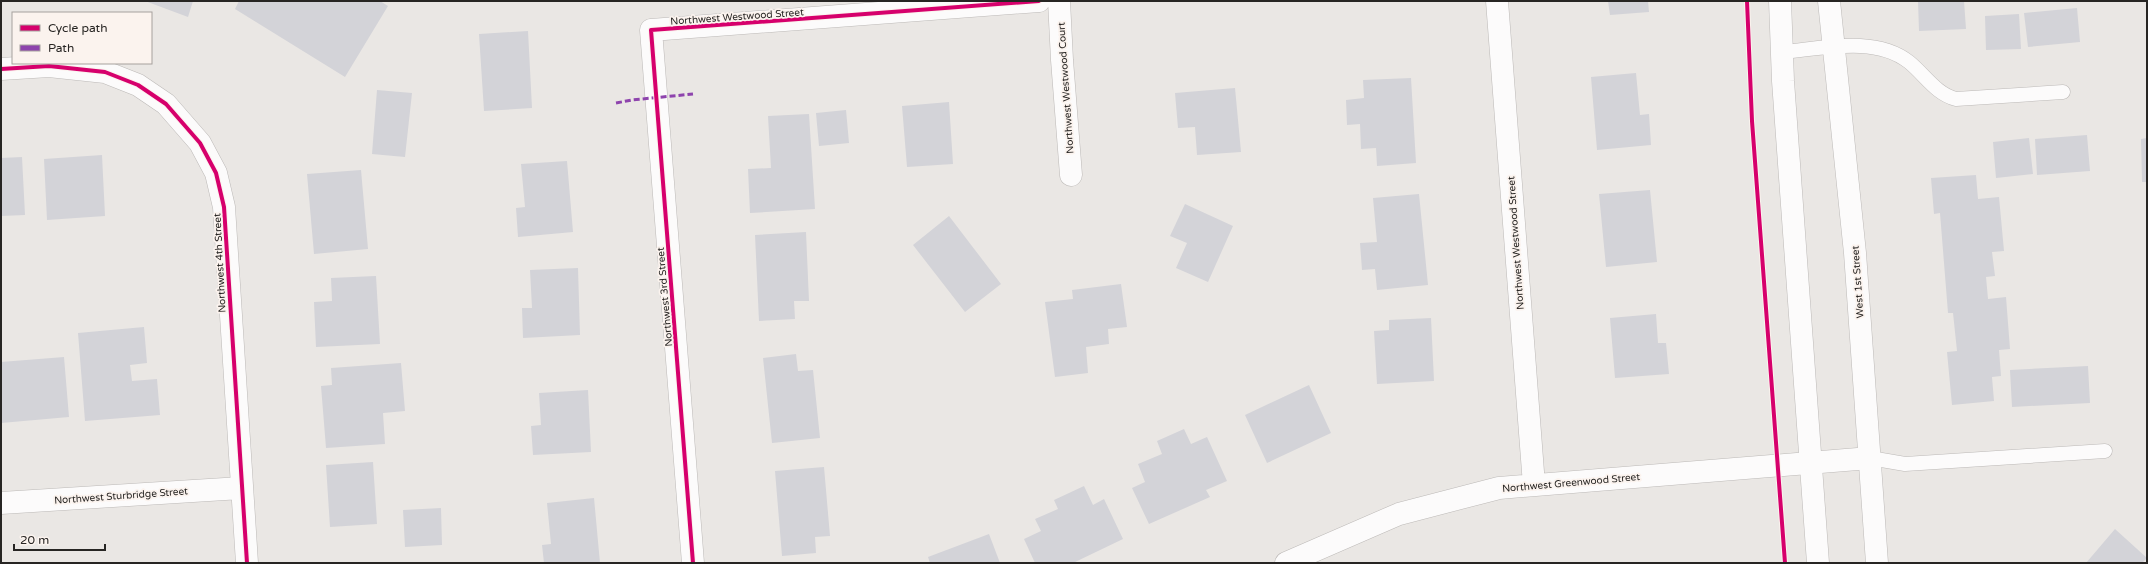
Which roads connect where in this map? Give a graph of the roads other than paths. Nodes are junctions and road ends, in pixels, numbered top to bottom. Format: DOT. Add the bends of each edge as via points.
graph roads {
  1 [pos="1040,1"];
  2 [pos="1059,1"];
  3 [pos="1497,1"];
  4 [pos="1780,1"];
  5 [pos="1829,1"];
  6 [pos="651,30"];
  7 [pos="1835,48"];
  8 [pos="1782,52"];
  9 [pos="1,69"];
  10 [pos="2063,92"];
  11 [pos="1071,174"];
  12 [pos="2105,451"];
  13 [pos="1870,458"];
  14 [pos="1812,463"];
  15 [pos="1534,484"];
  16 [pos="241,488"];
  17 [pos="1,503"];
  18 [pos="247,563"];
  19 [pos="693,563"];
  20 [pos="1286,563"];
  21 [pos="1818,563"];
  22 [pos="1877,563"];
  1 -- 6 [label="street, Northwest Westwood Street"];
  2 -- 11 [label="street, Northwest Westwood Court"];
  3 -- 15 [label="street, Northwest Westwood Street"];
  4 -- 8 [label="street"];
  5 -- 7 [label="street, West 1st Street"];
  6 -- 19 [label="street, Northwest 3rd Street"];
  7 -- 8 [label="lane"];
  7 -- 10 [label="lane" via="1872,46 1893,51 1909,62 1939,91 1947,97 1956,99"];
  7 -- 13 [label="street, West 1st Street" via="1855,253"];
  8 -- 14 [label="street"];
  9 -- 16 [label="street, Northwest 4th Street" via="49,66 105,72 138,85 166,104 200,142 216,173 224,207"];
  12 -- 13 [label="lane" via="1905,464"];
  13 -- 14 [label="street, Northwest Greenwood Street"];
  13 -- 22 [label="street, West 1st Street"];
  14 -- 15 [label="street, Northwest Greenwood Street"];
  14 -- 21 [label="street"];
  15 -- 20 [label="street, Northwest Greenwood Street" via="1499,488 1399,514"];
  16 -- 17 [label="street, Northwest Sturbridge Street"];
  16 -- 18 [label="street, Northwest 4th Street"];
}
